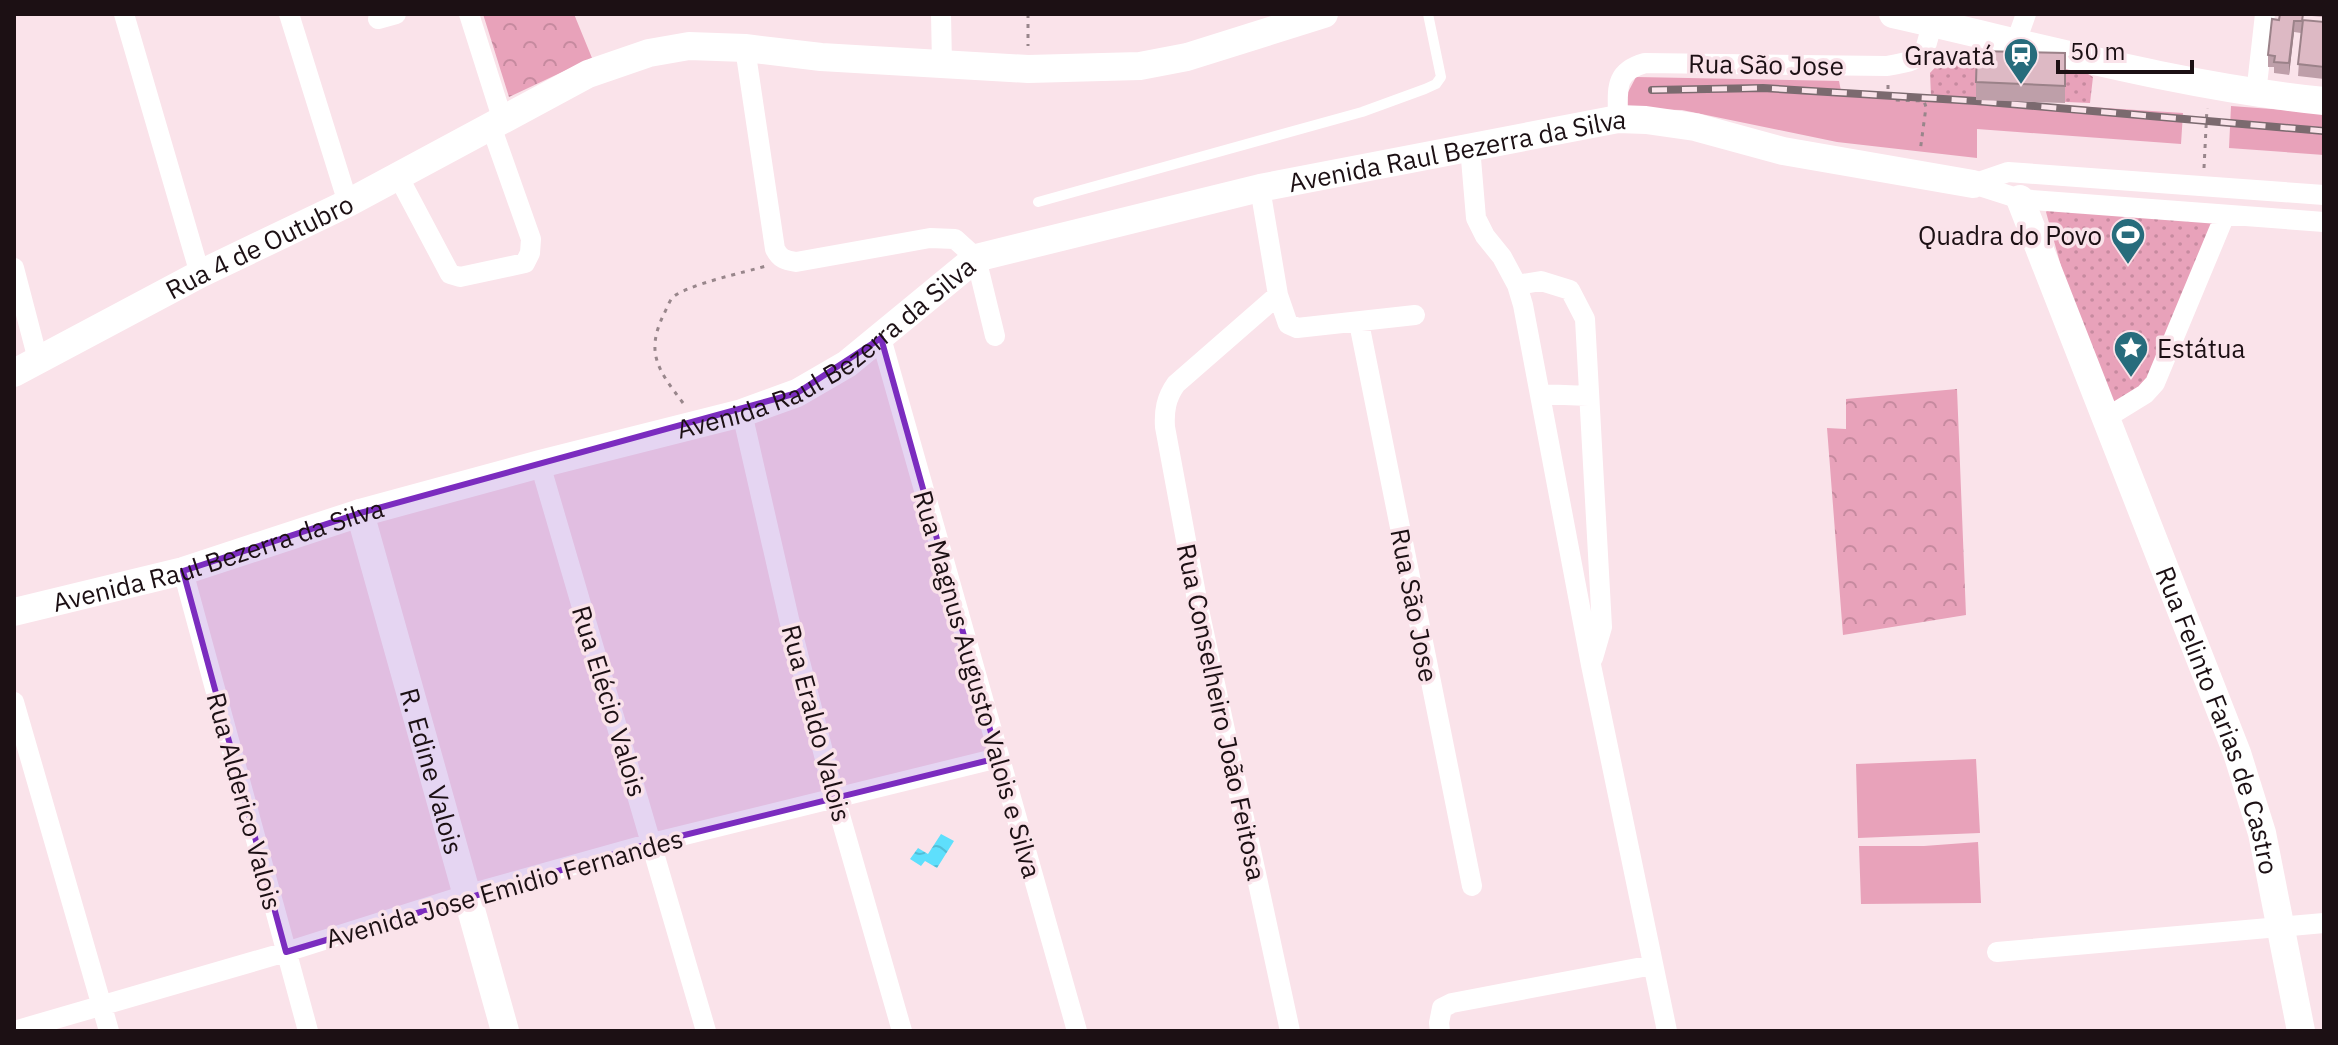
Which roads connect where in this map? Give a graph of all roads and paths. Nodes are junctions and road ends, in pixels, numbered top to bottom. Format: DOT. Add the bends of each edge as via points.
graph roads {
  1 [pos="124,14"];
  2 [pos="289,14"];
  3 [pos="469,14"];
  4 [pos="941,14"];
  5 [pos="1028,14"];
  6 [pos="1324,14"];
  7 [pos="1428,14"];
  8 [pos="1893,14"];
  9 [pos="2026,14"];
  10 [pos="2265,14"];
  11 [pos="1932,18"];
  12 [pos="2016,42"];
  13 [pos="745,48"];
  14 [pos="942,64"];
  15 [pos="1887,66"];
  16 [pos="1028,69"];
  17 [pos="2256,94"];
  18 [pos="2324,101"];
  19 [pos="2207,111"];
  20 [pos="1618,119"];
  21 [pos="497,123"];
  22 [pos="1470,147"];
  23 [pos="2205,154"];
  24 [pos="1918,172"];
  25 [pos="2008,172"];
  26 [pos="398,176"];
  27 [pos="2129,180"];
  28 [pos="1973,184"];
  29 [pos="1260,188"];
  30 [pos="2279,191"];
  31 [pos="2324,195"];
  32 [pos="2020,199"];
  33 [pos="1038,202"];
  34 [pos="348,203"];
  35 [pos="2128,207"];
  36 [pos="2225,215"];
  37 [pos="2276,218"];
  38 [pos="2324,222"];
  39 [pos="976,258"];
  40 [pos="790,261"];
  41 [pos="200,274"];
  42 [pos="15,277"];
  43 [pos="1517,285"];
  44 [pos="1278,295"];
  45 [pos="1415,315"];
  46 [pos="1359,323"];
  47 [pos="995,336"];
  48 [pos="881,338"];
  49 [pos="26,366"];
  50 [pos="1540,394"];
  51 [pos="1589,396"];
  52 [pos="742,413"];
  53 [pos="2106,418"];
  54 [pos="697,424"];
  55 [pos="540,464"];
  56 [pos="360,513"];
  57 [pos="183,571"];
  58 [pos="14,612"];
  59 [pos="1591,665"];
  60 [pos="14,702"];
  61 [pos="998,758"];
  62 [pos="835,798"];
  63 [pos="652,843"];
  64 [pos="1472,886"];
  65 [pos="466,895"];
  66 [pos="2324,923"];
  67 [pos="2281,927"];
  68 [pos="286,952"];
  69 [pos="1997,952"];
  70 [pos="1653,965"];
  71 [pos="102,1007"];
  72 [pos="14,1031"];
  73 [pos="109,1031"];
  74 [pos="308,1031"];
  75 [pos="505,1031"];
  76 [pos="706,1031"];
  77 [pos="902,1031"];
  78 [pos="1077,1031"];
  79 [pos="1290,1031"];
  80 [pos="1440,1031"];
  81 [pos="1667,1031"];
  82 [pos="2301,1031"];
  1 -- 41 [label="street"];
  2 -- 34 [label="street"];
  3 -- 21 [label="street"];
  4 -- 14 [label="street"];
  5 -- 16 [label="path"];
  6 -- 16 [label="street, Rua 4 de Outubro" via="1170,62"];
  7 -- 33 [label="lane" via="1441,77 1436,84 1362,112"];
  8 -- 11 [label="street"];
  9 -- 12 [label="street"];
  10 -- 17 [label="street"];
  11 -- 12 [label="street"];
  11 -- 15 [label="street, Rua São Jose" via="1925,52 1915,60"];
  12 -- 17 [label="street"];
  13 -- 14 [label="street, Rua 4 de Outubro"];
  13 -- 21 [label="street, Rua 4 de Outubro" via="689,46 649,53 588,74"];
  13 -- 40 [label="street" via="775,249"];
  14 -- 16 [label="street, Rua 4 de Outubro"];
  15 -- 20 [label="street, Rua São Jose" via="1645,63 1629,67 1621,77"];
  15 -- 24 [label="path" via="1888,96 1919,99 1926,107"];
  17 -- 18 [label="street"];
  19 -- 23 [label="path"];
  20 -- 22 [label="street, Avenida Raul Bezerra da Silva"];
  20 -- 24 [label="street, Avenida Raul Bezerra da Silva" via="1695,127 1783,151"];
  21 -- 26 [label="street, Rua 4 de Outubro"];
  21 -- 26 [label="street" via="531,239 525,263 460,277 450,274"];
  22 -- 29 [label="street, Avenida Raul Bezerra da Silva"];
  22 -- 43 [label="street" via="1476,218"];
  24 -- 28 [label="street, Avenida Raul Bezerra da Silva"];
  25 -- 27 [label="street"];
  25 -- 28 [label="street"];
  25 -- 32 [label="street"];
  26 -- 34 [label="street, Rua 4 de Outubro"];
  27 -- 30 [label="street"];
  27 -- 35 [label="street"];
  28 -- 32 [label="street, Avenida Raul Bezerra da Silva"];
  29 -- 39 [label="street, Avenida Raul Bezerra da Silva"];
  29 -- 44 [label="street"];
  30 -- 31 [label="street"];
  30 -- 37 [label="street"];
  32 -- 35 [label="street, Avenida Raul Bezerra da Silva"];
  32 -- 53 [label="street, Rua Felinto Farias de Castro"];
  34 -- 41 [label="street, Rua 4 de Outubro"];
  35 -- 36 [label="street, Avenida Raul Bezerra da Silva"];
  36 -- 37 [label="street, Avenida Raul Bezerra da Silva"];
  36 -- 53 [label="street" via="2155,383"];
  37 -- 38 [label="street, Avenida Raul Bezerra da Silva"];
  39 -- 40 [label="street" via="955,239 943,237"];
  39 -- 47 [label="street"];
  39 -- 48 [label="street, Avenida Raul Bezerra da Silva"];
  40 -- 54 [label="path" via="673,297 658,325 654,357"];
  41 -- 49 [label="street, Rua 4 de Outubro"];
  42 -- 49 [label="street"];
  43 -- 50 [label="street"];
  43 -- 51 [label="street" via="1541,281 1570,290 1585,319"];
  44 -- 46 [label="street" via="1284,318 1297,328"];
  44 -- 79 [label="street, Rua Conselheiro João Feitosa" via="1176,384 1164,410 1198,605"];
  45 -- 46 [label="street"];
  46 -- 64 [label="street, Rua São Jose"];
  48 -- 52 [label="street, Avenida Raul Bezerra da Silva" via="797,393"];
  48 -- 61 [label="street, Rua Magnus Augusto Valois e Silva"];
  50 -- 51 [label="street"];
  50 -- 59 [label="street"];
  51 -- 59 [label="street" via="1602,627"];
  52 -- 54 [label="street, Avenida Raul Bezerra da Silva"];
  52 -- 62 [label="street, Rua Eraldo Valois"];
  53 -- 67 [label="street, Rua Felinto Farias de Castro" via="2237,753 2262,833"];
  54 -- 55 [label="street, Avenida Raul Bezerra da Silva"];
  55 -- 56 [label="street, Avenida Raul Bezerra da Silva"];
  55 -- 63 [label="street, Rua Elécio Valois"];
  56 -- 57 [label="street, Avenida Raul Bezerra da Silva"];
  56 -- 65 [label="street, R. Edine Valois"];
  57 -- 58 [label="street, Avenida Raul Bezerra da Silva"];
  57 -- 68 [label="street, Rua Alderico Valois"];
  59 -- 70 [label="street"];
  60 -- 71 [label="street"];
  61 -- 62 [label="street, Avenida Jose Emidio Fernandes"];
  61 -- 78 [label="street, Rua Magnus Augusto Valois e Silva"];
  62 -- 63 [label="street, Avenida Jose Emidio Fernandes"];
  62 -- 77 [label="street, Rua Eraldo Valois"];
  63 -- 65 [label="street, Avenida Jose Emidio Fernandes"];
  63 -- 76 [label="street, Rua Elécio Valois"];
  65 -- 68 [label="street, Avenida Jose Emidio Fernandes"];
  65 -- 75 [label="street, R. Edine Valois"];
  66 -- 67 [label="street"];
  67 -- 69 [label="street"];
  67 -- 82 [label="street, Rua Felinto Farias de Castro"];
  68 -- 71 [label="street, Avenida Jose Emidio Fernandes"];
  68 -- 74 [label="street, Rua Alderico Valois"];
  70 -- 80 [label="street" via="1452,1003 1442,1008"];
  70 -- 81 [label="street"];
  71 -- 72 [label="street, Avenida Jose Emidio Fernandes"];
  71 -- 73 [label="street"];
}
